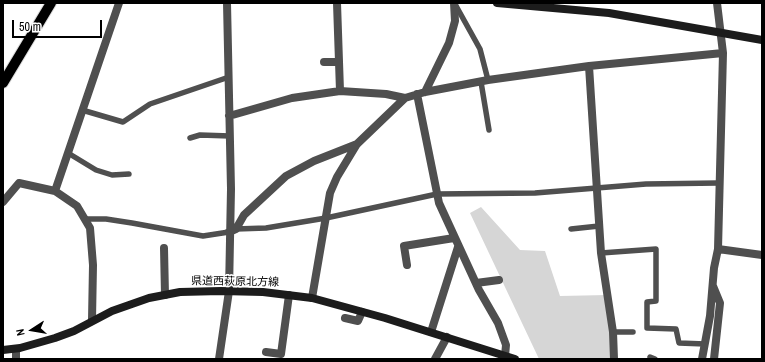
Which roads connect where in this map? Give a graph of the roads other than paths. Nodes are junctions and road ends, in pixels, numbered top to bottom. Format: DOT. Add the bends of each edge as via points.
graph roads {
  1 [pos="119,3"];
  2 [pos="227,3"];
  3 [pos="338,3"];
  4 [pos="454,3"];
  5 [pos="497,3"];
  6 [pos="717,3"];
  7 [pos="49,6"];
  8 [pos="721,32"];
  9 [pos="762,40"];
  10 [pos="723,53"];
  11 [pos="324,62"];
  12 [pos="339,62"];
  13 [pos="589,66"];
  14 [pos="229,78"];
  15 [pos="484,81"];
  16 [pos="3,83"];
  17 [pos="340,91"];
  18 [pos="421,93"];
  19 [pos="405,98"];
  20 [pos="82,110"];
  21 [pos="229,116"];
  22 [pos="489,130"];
  23 [pos="230,136"];
  24 [pos="190,138"];
  25 [pos="357,144"];
  26 [pos="68,153"];
  27 [pos="129,174"];
  28 [pos="718,183"];
  29 [pos="597,189"];
  30 [pos="55,192"];
  31 [pos="437,194"];
  32 [pos="3,202"];
  33 [pos="326,218"];
  34 [pos="85,219"];
  35 [pos="599,226"];
  36 [pos="571,229"];
  37 [pos="232,231"];
  38 [pos="454,238"];
  39 [pos="458,247"];
  40 [pos="164,248"];
  41 [pos="718,249"];
  42 [pos="601,253"];
  43 [pos="762,255"];
  44 [pos="407,265"];
  45 [pos="499,280"];
  46 [pos="476,283"];
  47 [pos="712,285"];
  48 [pos="229,291"];
  49 [pos="165,295"];
  50 [pos="289,295"];
  51 [pos="312,298"];
  52 [pos="362,312"];
  53 [pos="345,318"];
  54 [pos="92,320"];
  55 [pos="431,332"];
  56 [pos="613,332"];
  57 [pos="634,332"];
  58 [pos="446,337"];
  59 [pos="705,344"];
  60 [pos="16,349"];
  61 [pos="3,350"];
  62 [pos="266,352"];
  63 [pos="505,356"];
  64 [pos="16,359"];
  65 [pos="219,359"];
  66 [pos="435,359"];
  67 [pos="515,359"];
  68 [pos="614,359"];
  69 [pos="702,359"];
  70 [pos="714,359"];
  1 -- 20 [label="street"];
  2 -- 14 [label="street"];
  3 -- 12 [label="street"];
  4 -- 15 [label="lane" via="480,49"];
  4 -- 18 [label="street" via="456,21 449,43"];
  5 -- 8 [label="main road" via="609,13"];
  6 -- 8 [label="street"];
  7 -- 16 [label="main road"];
  8 -- 9 [label="main road"];
  8 -- 10 [label="street"];
  10 -- 13 [label="street"];
  10 -- 28 [label="street"];
  11 -- 12 [label="street"];
  12 -- 17 [label="street"];
  13 -- 15 [label="street"];
  13 -- 29 [label="street"];
  14 -- 20 [label="lane" via="150,104 123,122"];
  14 -- 21 [label="street"];
  15 -- 18 [label="street"];
  15 -- 22 [label="lane"];
  17 -- 19 [label="street"];
  17 -- 21 [label="street" via="292,98"];
  18 -- 19 [label="street"];
  18 -- 31 [label="street"];
  19 -- 25 [label="street"];
  20 -- 26 [label="street"];
  21 -- 23 [label="street"];
  23 -- 24 [label="lane" via="200,135"];
  23 -- 37 [label="street"];
  25 -- 33 [label="street" via="330,193"];
  25 -- 37 [label="street" via="314,161 286,176 244,215"];
  26 -- 27 [label="lane" via="96,170 112,175"];
  26 -- 30 [label="street"];
  28 -- 29 [label="lane" via="682,182"];
  28 -- 41 [label="street"];
  29 -- 31 [label="lane" via="535,193"];
  29 -- 35 [label="street"];
  30 -- 32 [label="street" via="19,183"];
  30 -- 34 [label="street" via="77,206"];
  31 -- 33 [label="lane"];
  31 -- 38 [label="street"];
  33 -- 37 [label="lane"];
  33 -- 51 [label="street"];
  34 -- 37 [label="lane" via="106,219 203,236"];
  34 -- 54 [label="street" via="90,228 93,266"];
  35 -- 36 [label="lane"];
  35 -- 42 [label="street"];
  37 -- 48 [label="street"];
  38 -- 39 [label="street"];
  38 -- 44 [label="street" via="404,246"];
  39 -- 46 [label="street"];
  39 -- 55 [label="street"];
  40 -- 49 [label="street"];
  41 -- 43 [label="street"];
  41 -- 47 [label="street"];
  42 -- 56 [label="street"];
  42 -- 59 [label="lane" via="656,249 656,301 647,302 647,328 676,329 679,343"];
  45 -- 46 [label="street"];
  46 -- 63 [label="street" via="498,323 506,345"];
  47 -- 59 [label="street"];
  47 -- 70 [label="street" via="720,303"];
  48 -- 49 [label="main road, 県道西萩原北方線" via="180,292"];
  48 -- 50 [label="main road, 県道西萩原北方線"];
  48 -- 65 [label="street"];
  49 -- 54 [label="main road, 県道西萩原北方線" via="149,298"];
  50 -- 51 [label="main road, 県道西萩原北方線"];
  50 -- 62 [label="street" via="281,354"];
  51 -- 52 [label="main road, 県道西萩原北方線"];
  52 -- 53 [label="street" via="358,321"];
  52 -- 55 [label="main road, 県道西萩原北方線"];
  54 -- 60 [label="main road, 県道西萩原北方線" via="61,336"];
  55 -- 58 [label="main road, 県道西萩原北方線"];
  56 -- 57 [label="lane"];
  56 -- 68 [label="street"];
  58 -- 63 [label="main road, 県道西萩原北方線"];
  58 -- 66 [label="street"];
  59 -- 69 [label="street"];
  60 -- 61 [label="main road, 県道西萩原北方線"];
  60 -- 64 [label="street"];
  63 -- 67 [label="main road, 県道西萩原北方線"];
}
